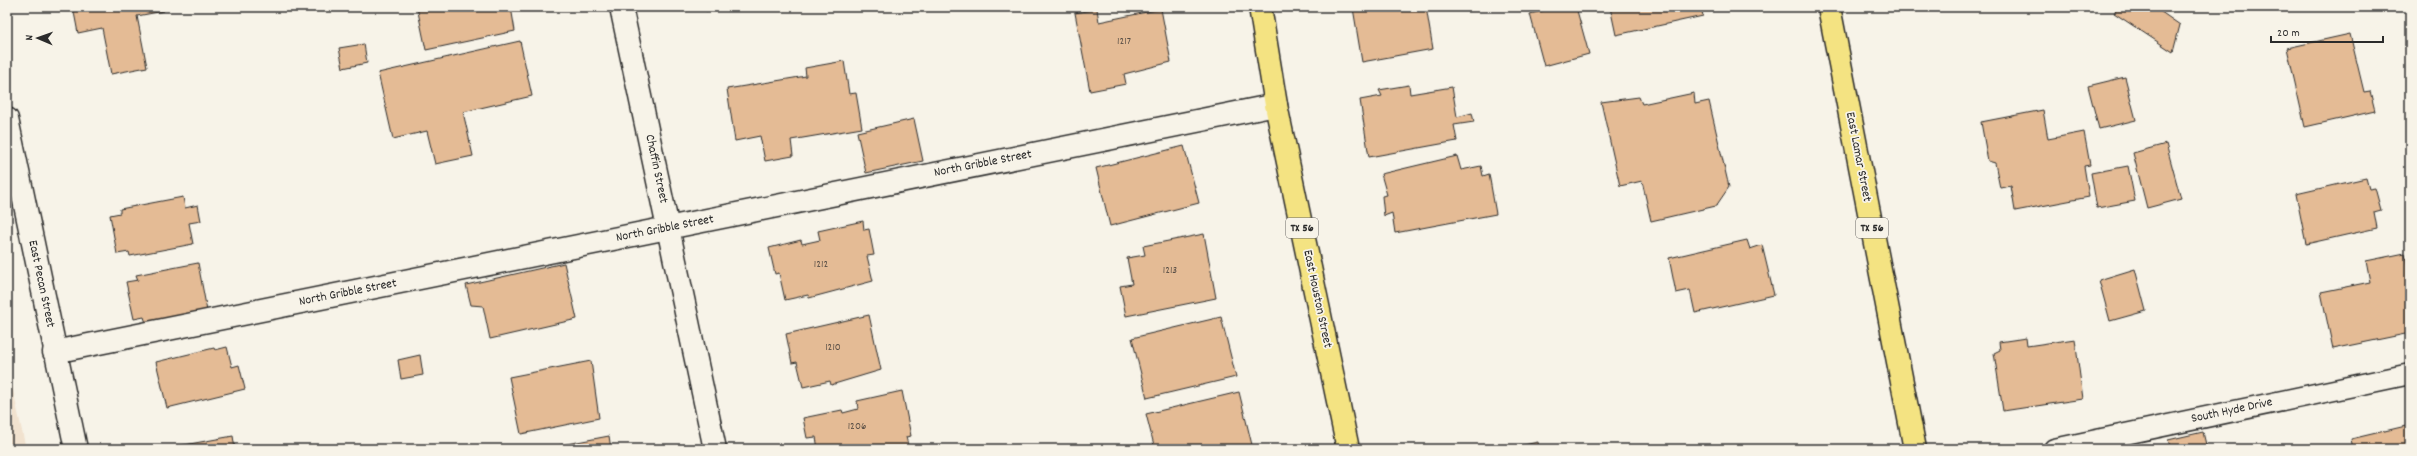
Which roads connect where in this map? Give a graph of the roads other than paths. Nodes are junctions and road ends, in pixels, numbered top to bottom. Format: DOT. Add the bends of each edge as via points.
graph roads {
  1 [pos="621,7"];
  2 [pos="1260,7"];
  3 [pos="1829,7"];
  4 [pos="1276,105"];
  5 [pos="7,120"];
  6 [pos="668,228"];
  7 [pos="54,352"];
  8 [pos="2410,374"];
  9 [pos="76,449"];
  10 [pos="715,449"];
  11 [pos="1348,449"];
  12 [pos="1915,449"];
  13 [pos="2054,449"];
  1 -- 6 [label="street, Chaffin Street"];
  2 -- 4 [label="main road, East Houston Street / TX 56"];
  3 -- 12 [label="main road, East Lamar Street / TX 56"];
  4 -- 6 [label="street, North Gribble Street"];
  4 -- 11 [label="main road, East Houston Street / TX 56"];
  5 -- 7 [label="street, East Pecan Street"];
  6 -- 7 [label="street, North Gribble Street"];
  6 -- 10 [label="street, Chaffin Street"];
  7 -- 9 [label="street, East Pecan Street"];
  8 -- 13 [label="lane, South Hyde Drive"];
}
